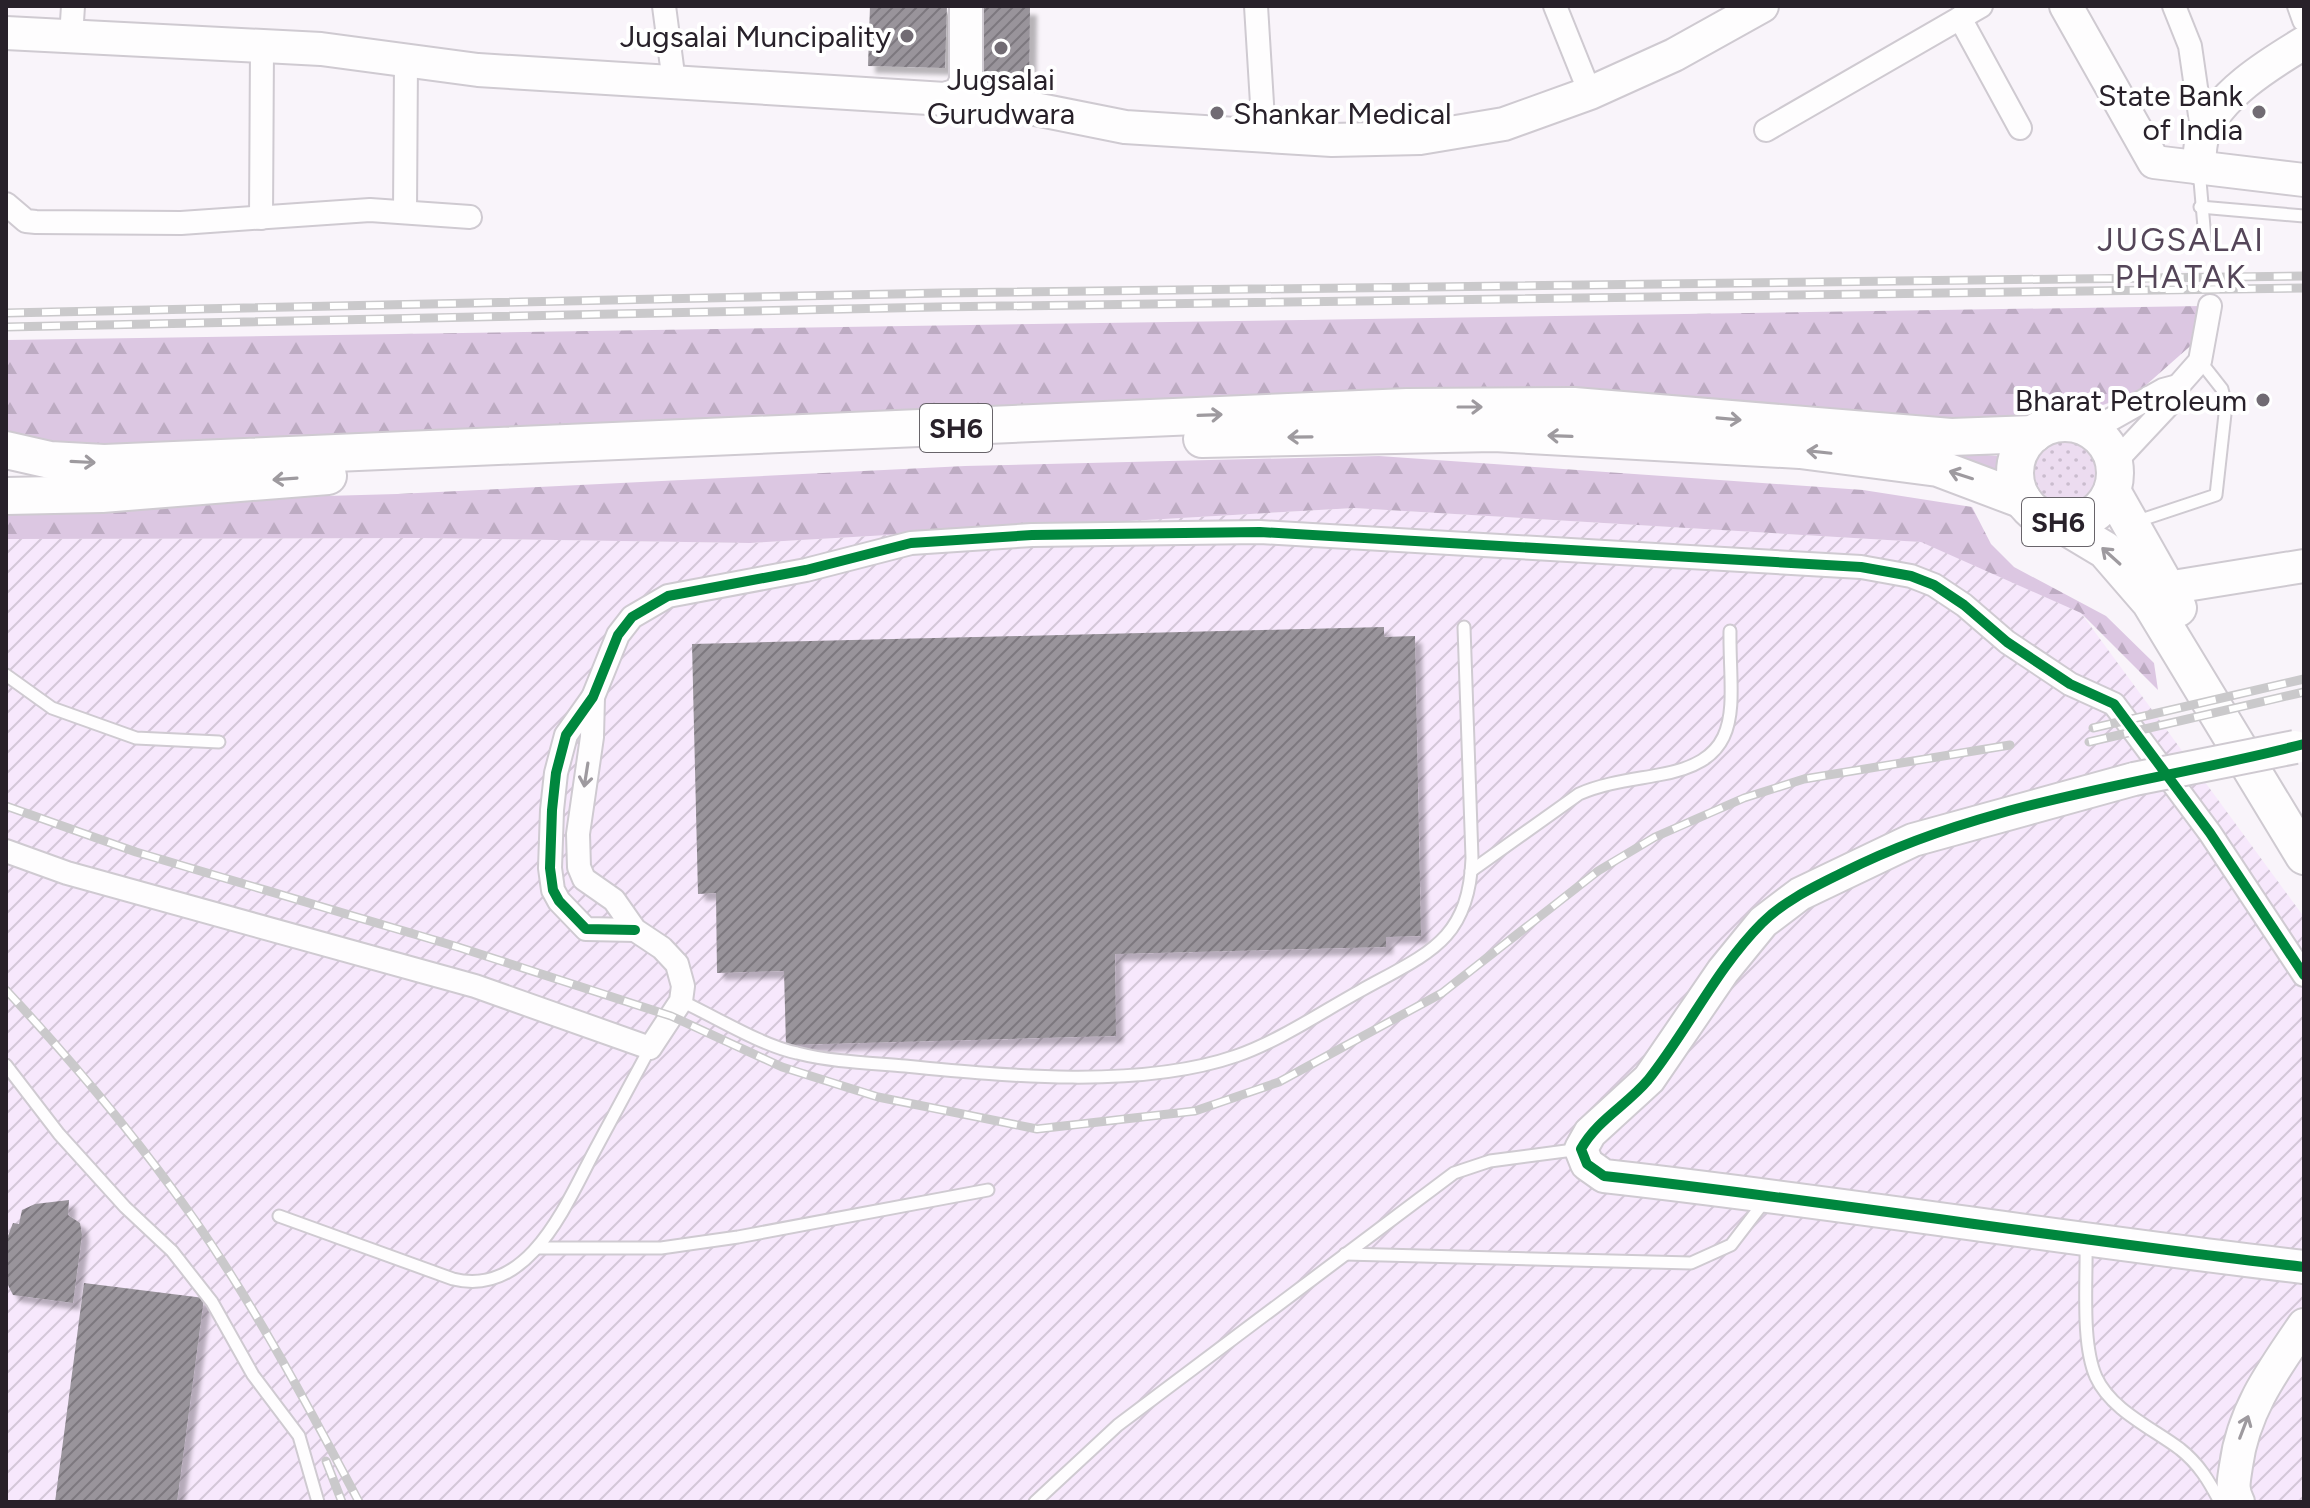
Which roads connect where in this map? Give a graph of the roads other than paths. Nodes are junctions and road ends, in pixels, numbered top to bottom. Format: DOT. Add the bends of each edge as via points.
graph roads {
  1 [pos="664,6"];
  2 [pos="966,6"];
  3 [pos="1256,6"];
  4 [pos="1555,6"];
  5 [pos="1762,6"];
  6 [pos="1981,6"];
  7 [pos="2066,6"];
  8 [pos="2174,6"];
  9 [pos="2299,6"];
  10 [pos="1960,18"];
  11 [pos="2304,20"];
  12 [pos="72,21"];
  13 [pos="6,33"];
  14 [pos="2304,43"];
  15 [pos="262,47"];
  16 [pos="406,60"];
  17 [pos="674,82"];
  18 [pos="1590,93"];
  19 [pos="960,94"];
  20 [pos="2020,128"];
  21 [pos="1766,130"];
  22 [pos="1264,136"];
  23 [pos="2203,136"];
  24 [pos="2199,168"];
  25 [pos="2304,180"];
  26 [pos="6,204"];
  27 [pos="2200,207"];
  28 [pos="405,212"];
  29 [pos="2304,216"];
  30 [pos="470,217"];
  31 [pos="261,218"];
  32 [pos="2205,239"];
  33 [pos="2210,306"];
  34 [pos="2200,361"];
  35 [pos="2178,386"];
  36 [pos="2092,430"];
  37 [pos="2034,434"];
  38 [pos="6,450"];
  39 [pos="2113,477"];
  40 [pos="6,496"];
  41 [pos="2023,500"];
  42 [pos="2060,523"];
  43 [pos="2130,524"];
  44 [pos="2304,566"];
  45 [pos="2167,588"];
  46 [pos="1464,627"];
  47 [pos="1730,631"];
  48 [pos="6,675"];
  49 [pos="593,697"];
  50 [pos="219,742"];
  51 [pos="2299,746"];
  52 [pos="2304,817"];
  53 [pos="6,851"];
  54 [pos="2304,856"];
  55 [pos="1471,871"];
  56 [pos="635,930"];
  57 [pos="2304,975"];
  58 [pos="681,1001"];
  59 [pos="650,1048"];
  60 [pos="6,1065"];
  61 [pos="1581,1149"];
  62 [pos="988,1190"];
  63 [pos="1770,1194"];
  64 [pos="279,1216"];
  65 [pos="2086,1242"];
  66 [pos="538,1248"];
  67 [pos="1345,1254"];
  68 [pos="2304,1267"];
  69 [pos="2304,1325"];
  70 [pos="318,1502"];
  71 [pos="1035,1502"];
  72 [pos="2220,1502"];
  73 [pos="2238,1502"];
  1 -- 17 [label="street"];
  2 -- 19 [label="street" via="966,81"];
  3 -- 22 [label="street"];
  4 -- 18 [label="street"];
  5 -- 18 [label="street" via="1674,55"];
  6 -- 10 [label="street"];
  7 -- 24 [label="street" via="2154,162"];
  8 -- 23 [label="street" via="2190,46"];
  9 -- 11 [label="street"];
  10 -- 20 [label="street"];
  10 -- 21 [label="street"];
  12 -- 13 [label="street"];
  12 -- 15 [label="street"];
  14 -- 23 [label="street" via="2255,72"];
  15 -- 16 [label="street"];
  15 -- 31 [label="street"];
  16 -- 17 [label="street" via="478,70"];
  16 -- 28 [label="street"];
  17 -- 19 [label="street" via="945,99"];
  18 -- 22 [label="street" via="1504,124 1420,138"];
  19 -- 22 [label="street" via="1125,127"];
  23 -- 24 [label="street"];
  24 -- 25 [label="street"];
  24 -- 27 [label="lane"];
  26 -- 31 [label="street" via="26,221 36,222"];
  27 -- 29 [label="lane"];
  27 -- 32 [label="lane"];
  28 -- 30 [label="street"];
  28 -- 31 [label="street"];
  33 -- 34 [label="street"];
  34 -- 35 [label="street"];
  34 -- 43 [label="lane" via="2222,389 2226,405 2216,495"];
  35 -- 36 [label="street"];
  35 -- 39 [label="street"];
  36 -- 37 [label="main road, SH6" via="2062,424"];
  36 -- 39 [label="main road, SH6" via="2106,444"];
  38 -- 37 [label="main road, SH6, one-way" via="50,460 104,463 1407,407 1574,406 1951,437"];
  37 -- 41 [label="main road, SH6" via="2016,465"];
  39 -- 42 [label="main road, SH6" via="2092,515"];
  39 -- 43 [label="main road, SH6"];
  41 -- 40 [label="main road, SH6, one-way" via="1950,471 1897,461 1741,446 1494,433 1085,442"];
  41 -- 42 [label="main road, SH6" via="2045,519"];
  54 -- 42 [label="main road, SH6, one-way" via="2150,602 2105,550"];
  43 -- 45 [label="main road, SH6"];
  44 -- 45 [label="street"];
  45 -- 52 [label="main road, SH6"];
  46 -- 55 [label="lane"];
  47 -- 55 [label="lane" via="1728,725 1720,749 1681,771 1579,794"];
  48 -- 50 [label="lane" via="52,708 136,738"];
  49 -- 56 [label="street, one-way" via="579,867 584,879 614,900"];
  49 -- 56 [label="street" via="566,735 556,773 551,880 559,901 586,929"];
  49 -- 57 [label="street" via="618,635 649,604 911,543 1032,535 1260,532 1861,567 1934,585 2070,684 2114,704 2210,833"];
  51 -- 61 [label="street, bridge" via="2134,779 1913,840 1800,894 1763,922 1649,1079 1590,1133"];
  53 -- 59 [label="street" via="67,873 475,986"];
  55 -- 58 [label="lane" via="1463,914 1444,940 1419,958 1237,1056 1189,1068 1082,1076 1000,1075 833,1059 794,1053"];
  56 -- 58 [label="street" via="677,964"];
  58 -- 59 [label="street"];
  59 -- 66 [label="lane"];
  60 -- 70 [label="lane" via="59,1134 172,1251 212,1302 253,1375 299,1436"];
  61 -- 63 [label="street" via="1587,1164 1604,1176"];
  61 -- 67 [label="lane" via="1490,1161 1454,1173"];
  62 -- 66 [label="lane" via="661,1248"];
  63 -- 65 [label="street"];
  63 -- 67 [label="lane" via="1731,1245 1691,1263"];
  64 -- 66 [label="lane" via="467,1282 502,1275"];
  65 -- 68 [label="street"];
  65 -- 72 [label="lane" via="2090,1359 2097,1380 2121,1407 2182,1450 2204,1472"];
  67 -- 71 [label="lane" via="1118,1425"];
  73 -- 69 [label="street, one-way" via="2232,1491 2240,1436 2262,1385"];
}
